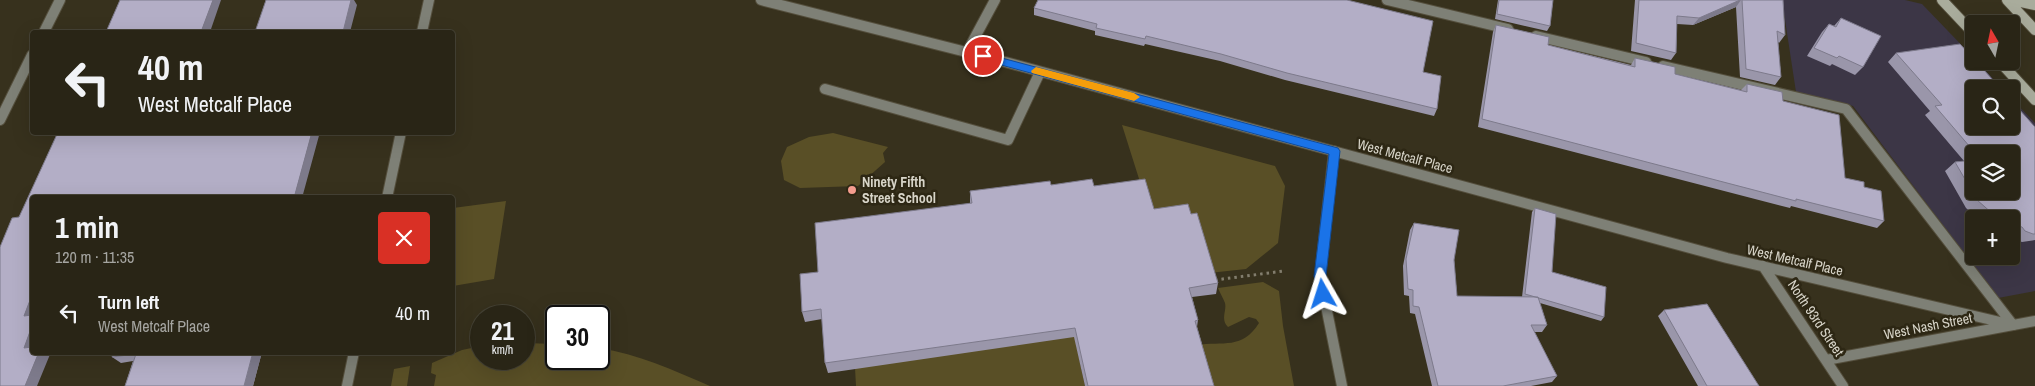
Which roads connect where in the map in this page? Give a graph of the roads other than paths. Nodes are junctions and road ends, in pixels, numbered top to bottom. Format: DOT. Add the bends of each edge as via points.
graph roads {
  1 [pos="60,0"];
  2 [pos="429,0"];
  3 [pos="761,0"];
  4 [pos="995,0"];
  5 [pos="1387,0"];
  6 [pos="1942,0"];
  7 [pos="2007,0"];
  8 [pos="2012,0"];
  9 [pos="2035,5"];
  10 [pos="1965,24"];
  11 [pos="45,30"];
  12 [pos="422,30"];
  13 [pos="2035,30"];
  14 [pos="967,52"];
  15 [pos="30,59"];
  16 [pos="2007,70"];
  17 [pos="1040,72"];
  18 [pos="824,89"];
  19 [pos="2035,100"];
  20 [pos="0,120"];
  21 [pos="399,135"];
  22 [pos="1334,151"];
  23 [pos="388,195"];
  24 [pos="1763,266"];
  25 [pos="2035,321"];
  26 [pos="2013,325"];
  27 [pos="353,355"];
  28 [pos="1826,360"];
  29 [pos="347,386"];
  30 [pos="1342,386"];
  31 [pos="1843,386"];
  1 -- 11 [label="street"];
  2 -- 12 [label="street"];
  3 -- 14 [label="street, West Metcalf Place"];
  4 -- 14 [label="street"];
  5 -- 26 [label="street" via="1846,110"];
  6 -- 10 [label="main road"];
  7 -- 13 [label="main road"];
  8 -- 9 [label="main road"];
  14 -- 17 [label="street, West Metcalf Place"];
  15 -- 20 [label="street"];
  16 -- 19 [label="main road"];
  17 -- 18 [label="street" via="1008,140"];
  17 -- 22 [label="street, West Metcalf Place"];
  21 -- 23 [label="street"];
  22 -- 24 [label="street, West Metcalf Place"];
  22 -- 30 [label="street" via="1320,276"];
  24 -- 26 [label="street, West Metcalf Place"];
  24 -- 28 [label="street, North 93rd Street"];
  25 -- 26 [label="street, West Nash Street"];
  26 -- 28 [label="street, West Nash Street"];
  27 -- 29 [label="street"];
  28 -- 31 [label="street, North 93rd Street"];
}
